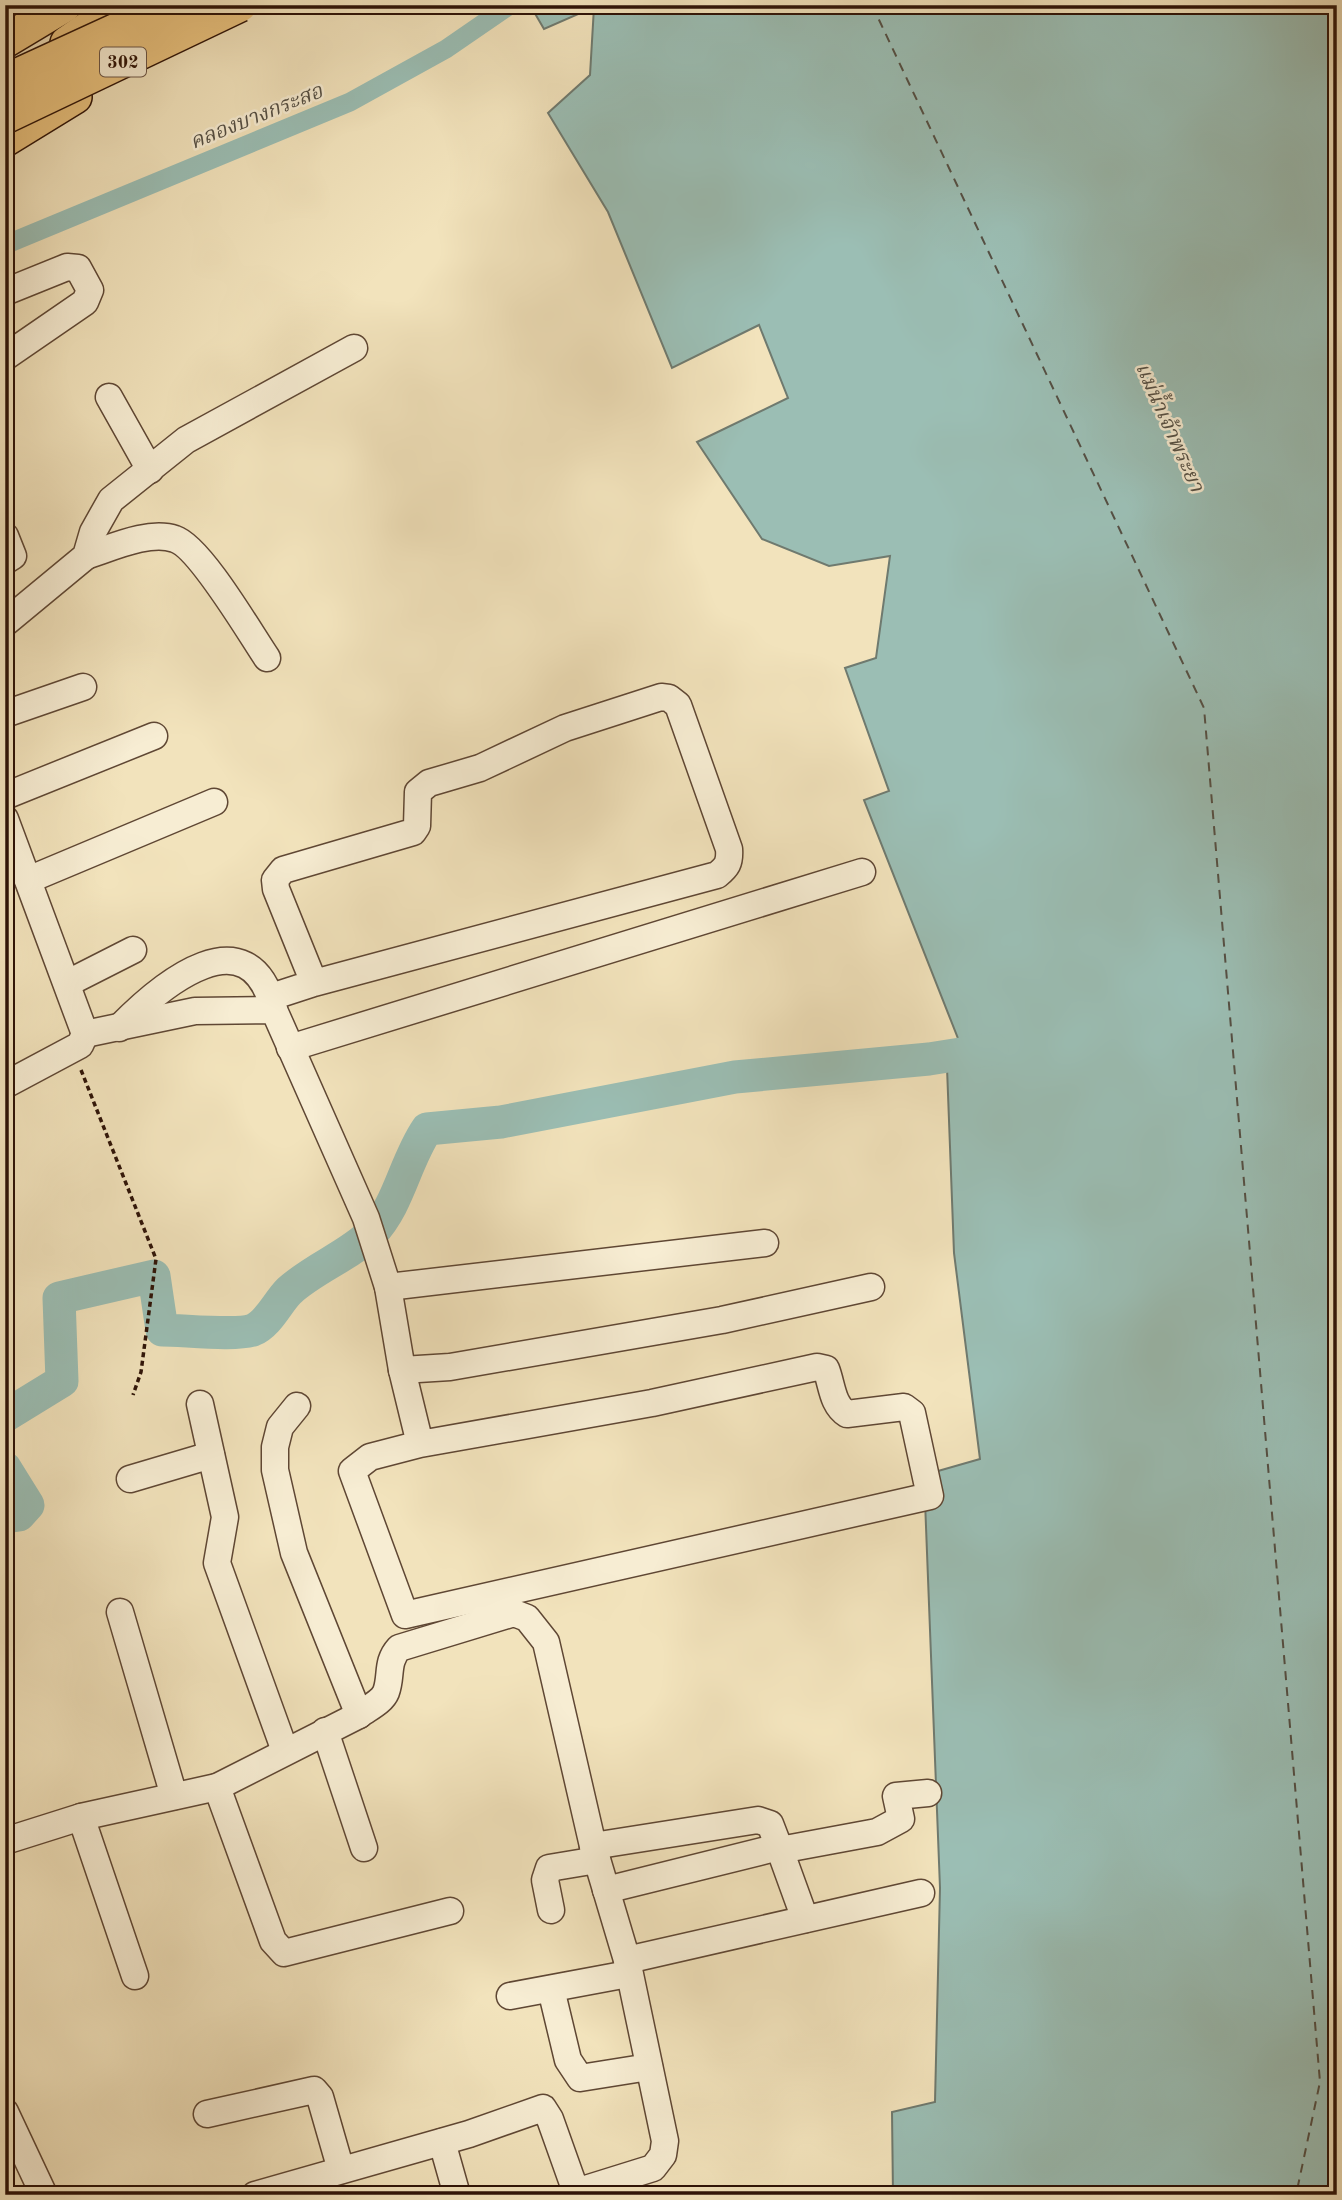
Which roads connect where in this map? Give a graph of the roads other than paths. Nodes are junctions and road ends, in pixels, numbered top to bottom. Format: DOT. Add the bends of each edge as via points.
graph roads {
  1 [pos="65,5"];
  2 [pos="171,5"];
  3 [pos="218,5"];
  4 [pos="240,5"];
  5 [pos="113,11"];
  6 [pos="5,41"];
  7 [pos="5,81"];
  8 [pos="5,87"];
  9 [pos="5,117"];
  10 [pos="5,140"];
  11 [pos="5,292"];
  12 [pos="354,348"];
  13 [pos="5,357"];
  14 [pos="108,397"];
  15 [pos="150,470"];
  16 [pos="5,536"];
  17 [pos="86,556"];
  18 [pos="5,561"];
  19 [pos="5,623"];
  20 [pos="267,658"];
  21 [pos="83,687"];
  22 [pos="5,714"];
  23 [pos="154,736"];
  24 [pos="5,796"];
  25 [pos="214,802"];
  26 [pos="5,819"];
  27 [pos="862,872"];
  28 [pos="28,880"];
  29 [pos="133,950"];
  30 [pos="68,983"];
  31 [pos="314,983"];
  32 [pos="272,1004"];
  33 [pos="119,1028"];
  34 [pos="79,1042"];
  35 [pos="290,1048"];
  36 [pos="5,1084"];
  37 [pos="765,1243"];
  38 [pos="388,1287"];
  39 [pos="871,1287"];
  40 [pos="402,1370"];
  41 [pos="200,1404"];
  42 [pos="297,1406"];
  43 [pos="420,1444"];
  44 [pos="211,1455"];
  45 [pos="130,1479"];
  46 [pos="120,1612"];
  47 [pos="359,1714"];
  48 [pos="325,1731"];
  49 [pos="285,1751"];
  50 [pos="217,1787"];
  51 [pos="928,1793"];
  52 [pos="174,1797"];
  53 [pos="81,1817"];
  54 [pos="5,1842"];
  55 [pos="364,1848"];
  56 [pos="780,1850"];
  57 [pos="595,1853"];
  58 [pos="606,1890"];
  59 [pos="920,1893"];
  60 [pos="551,1910"];
  61 [pos="450,1911"];
  62 [pos="805,1919"];
  63 [pos="627,1967"];
  64 [pos="135,1976"];
  65 [pos="551,1989"];
  66 [pos="510,1996"];
  67 [pos="649,2067"];
  68 [pos="5,2112"];
  69 [pos="207,2114"];
  70 [pos="442,2142"];
  71 [pos="341,2169"];
  72 [pos="44,2195"];
  73 [pos="255,2195"];
  74 [pos="457,2195"];
  1 -- 6 [label="main road"];
  2 -- 7 [label="main road, 302, bridge"];
  3 -- 10 [label="main road"];
  4 -- 9 [label="main road, 302, bridge"];
  5 -- 8 [label="main road, 302"];
  11 -- 13 [label="street" via="67,267 78,268 90,290 85,302"];
  12 -- 15 [label="street" via="186,440"];
  14 -- 15 [label="street"];
  15 -- 17 [label="street" via="106,507"];
  16 -- 18 [label="street" via="13,556"];
  17 -- 19 [label="street"];
  17 -- 20 [label="street" via="136,541 177,539 199,559"];
  21 -- 22 [label="street"];
  23 -- 24 [label="street"];
  25 -- 28 [label="street"];
  26 -- 28 [label="street"];
  27 -- 35 [label="street"];
  28 -- 30 [label="street"];
  29 -- 30 [label="street"];
  30 -- 34 [label="street"];
  31 -- 31 [label="street" via="716,875 726,868 729,849 678,705 661,697 565,728 480,768 429,783 418,793 413,832 283,870 275,880 276,888"];
  31 -- 32 [label="street"];
  32 -- 33 [label="street" via="195,1011"];
  32 -- 33 [label="street" via="259,974 246,962 219,961 154,993"];
  32 -- 35 [label="street"];
  33 -- 34 [label="street"];
  34 -- 36 [label="street"];
  35 -- 38 [label="street" via="366,1218"];
  37 -- 38 [label="street"];
  38 -- 40 [label="street"];
  39 -- 40 [label="street" via="723,1320 450,1367"];
  40 -- 43 [label="street"];
  41 -- 44 [label="street"];
  42 -- 47 [label="street" via="280,1427 275,1470 294,1553"];
  43 -- 43 [label="street" via="370,1457 352,1471 405,1615 930,1496 912,1413 904,1407 847,1414 835,1400 826,1368 817,1367 652,1403"];
  44 -- 45 [label="street"];
  44 -- 49 [label="street" via="225,1517 217,1563"];
  46 -- 52 [label="street"];
  47 -- 48 [label="street"];
  47 -- 57 [label="street" via="386,1691 392,1656 399,1648 514,1613 527,1619 547,1642"];
  48 -- 49 [label="street"];
  48 -- 55 [label="street"];
  49 -- 50 [label="street"];
  50 -- 52 [label="street"];
  50 -- 61 [label="street" via="273,1941 284,1953"];
  51 -- 56 [label="street" via="896,1796 901,1819 877,1832"];
  52 -- 53 [label="street"];
  53 -- 54 [label="street"];
  53 -- 64 [label="street"];
  56 -- 57 [label="street" via="770,1824 758,1820"];
  56 -- 58 [label="street"];
  56 -- 62 [label="street"];
  57 -- 58 [label="street"];
  57 -- 60 [label="street" via="550,1868 545,1880"];
  58 -- 63 [label="street"];
  59 -- 62 [label="street"];
  62 -- 63 [label="street"];
  63 -- 65 [label="street"];
  63 -- 67 [label="street"];
  65 -- 66 [label="street"];
  65 -- 67 [label="street" via="568,2060 580,2078"];
  67 -- 70 [label="street" via="665,2141 663,2155 653,2168 576,2192 543,2108"];
  68 -- 72 [label="street"];
  69 -- 71 [label="street" via="314,2090"];
  70 -- 71 [label="street"];
  70 -- 74 [label="street"];
  71 -- 73 [label="street"];
}
